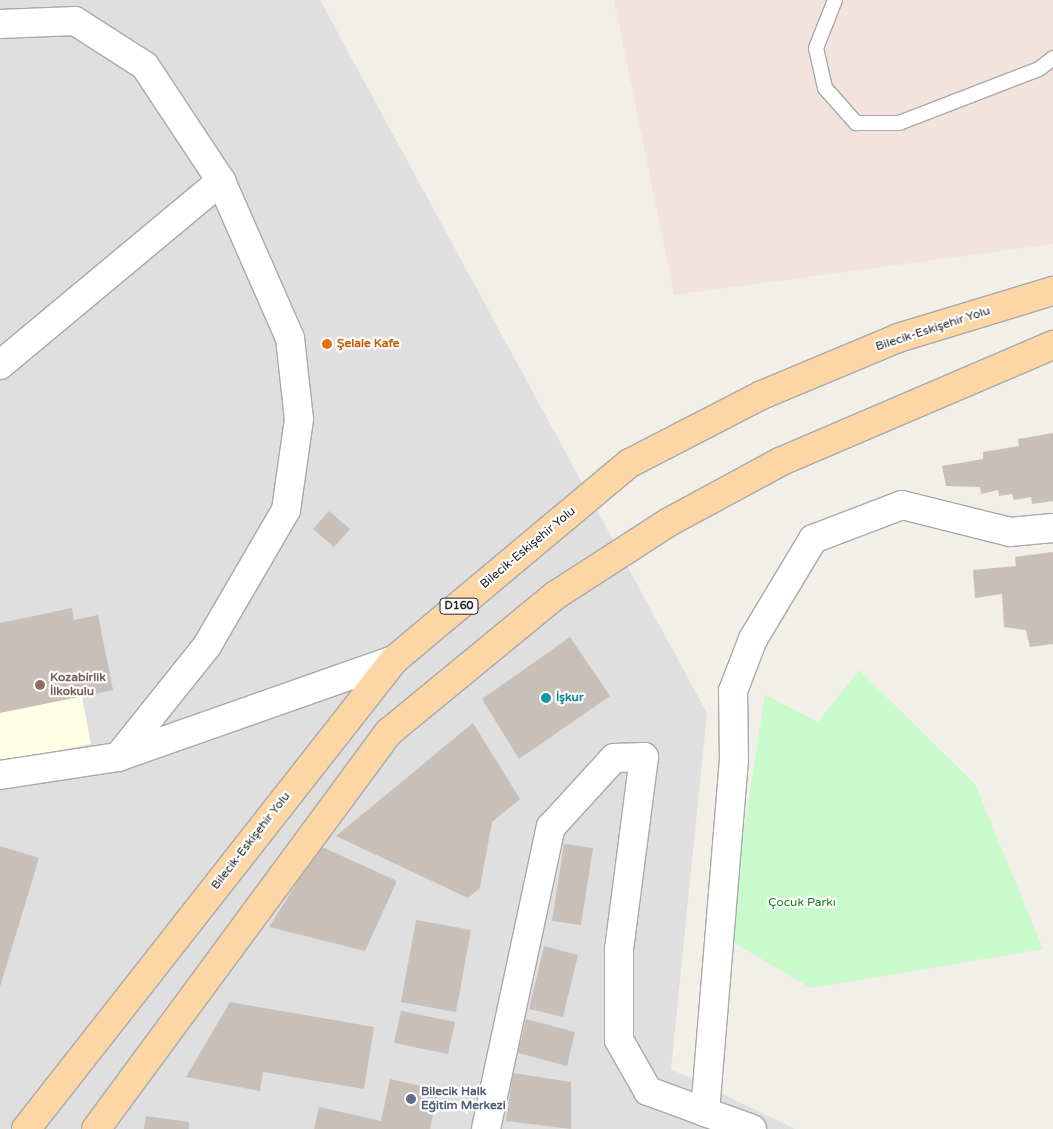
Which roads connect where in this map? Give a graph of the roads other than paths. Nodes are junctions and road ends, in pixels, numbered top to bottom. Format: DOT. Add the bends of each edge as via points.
graph roads {
  1 [pos="835,0"];
  2 [pos="39,11"];
  3 [pos="0,24"];
  4 [pos="1053,58"];
  5 [pos="221,181"];
  6 [pos="1053,291"];
  7 [pos="1053,345"];
  8 [pos="0,365"];
  9 [pos="1053,528"];
  10 [pos="394,660"];
  11 [pos="118,757"];
  12 [pos="0,775"];
  13 [pos="705,1112"];
  14 [pos="26,1129"];
  15 [pos="96,1129"];
  16 [pos="486,1129"];
  17 [pos="752,1129"];
  1 -- 4 [label="lane" via="816,48 825,88 856,123 899,123 1031,73"];
  2 -- 3 [label="street"];
  2 -- 5 [label="street" via="75,21 145,66"];
  5 -- 8 [label="street"];
  5 -- 11 [label="street" via="290,338 299,419 286,510 207,646"];
  6 -- 10 [label="main road, Bilecik-Eskişehir Yolu / D160" via="898,338 762,395 630,463"];
  7 -- 15 [label="main road" via="782,461 669,522 556,595 396,725 252,914"];
  9 -- 13 [label="street" via="1010,532 902,505 813,539 752,639 733,691 733,771"];
  10 -- 11 [label="street"];
  10 -- 14 [label="main road, Bilecik-Eskişehir Yolu / D160"];
  11 -- 12 [label="street"];
  13 -- 16 [label="street" via="648,1091 619,1040 619,949 644,757 614,758 551,827"];
  13 -- 17 [label="street"];
}
